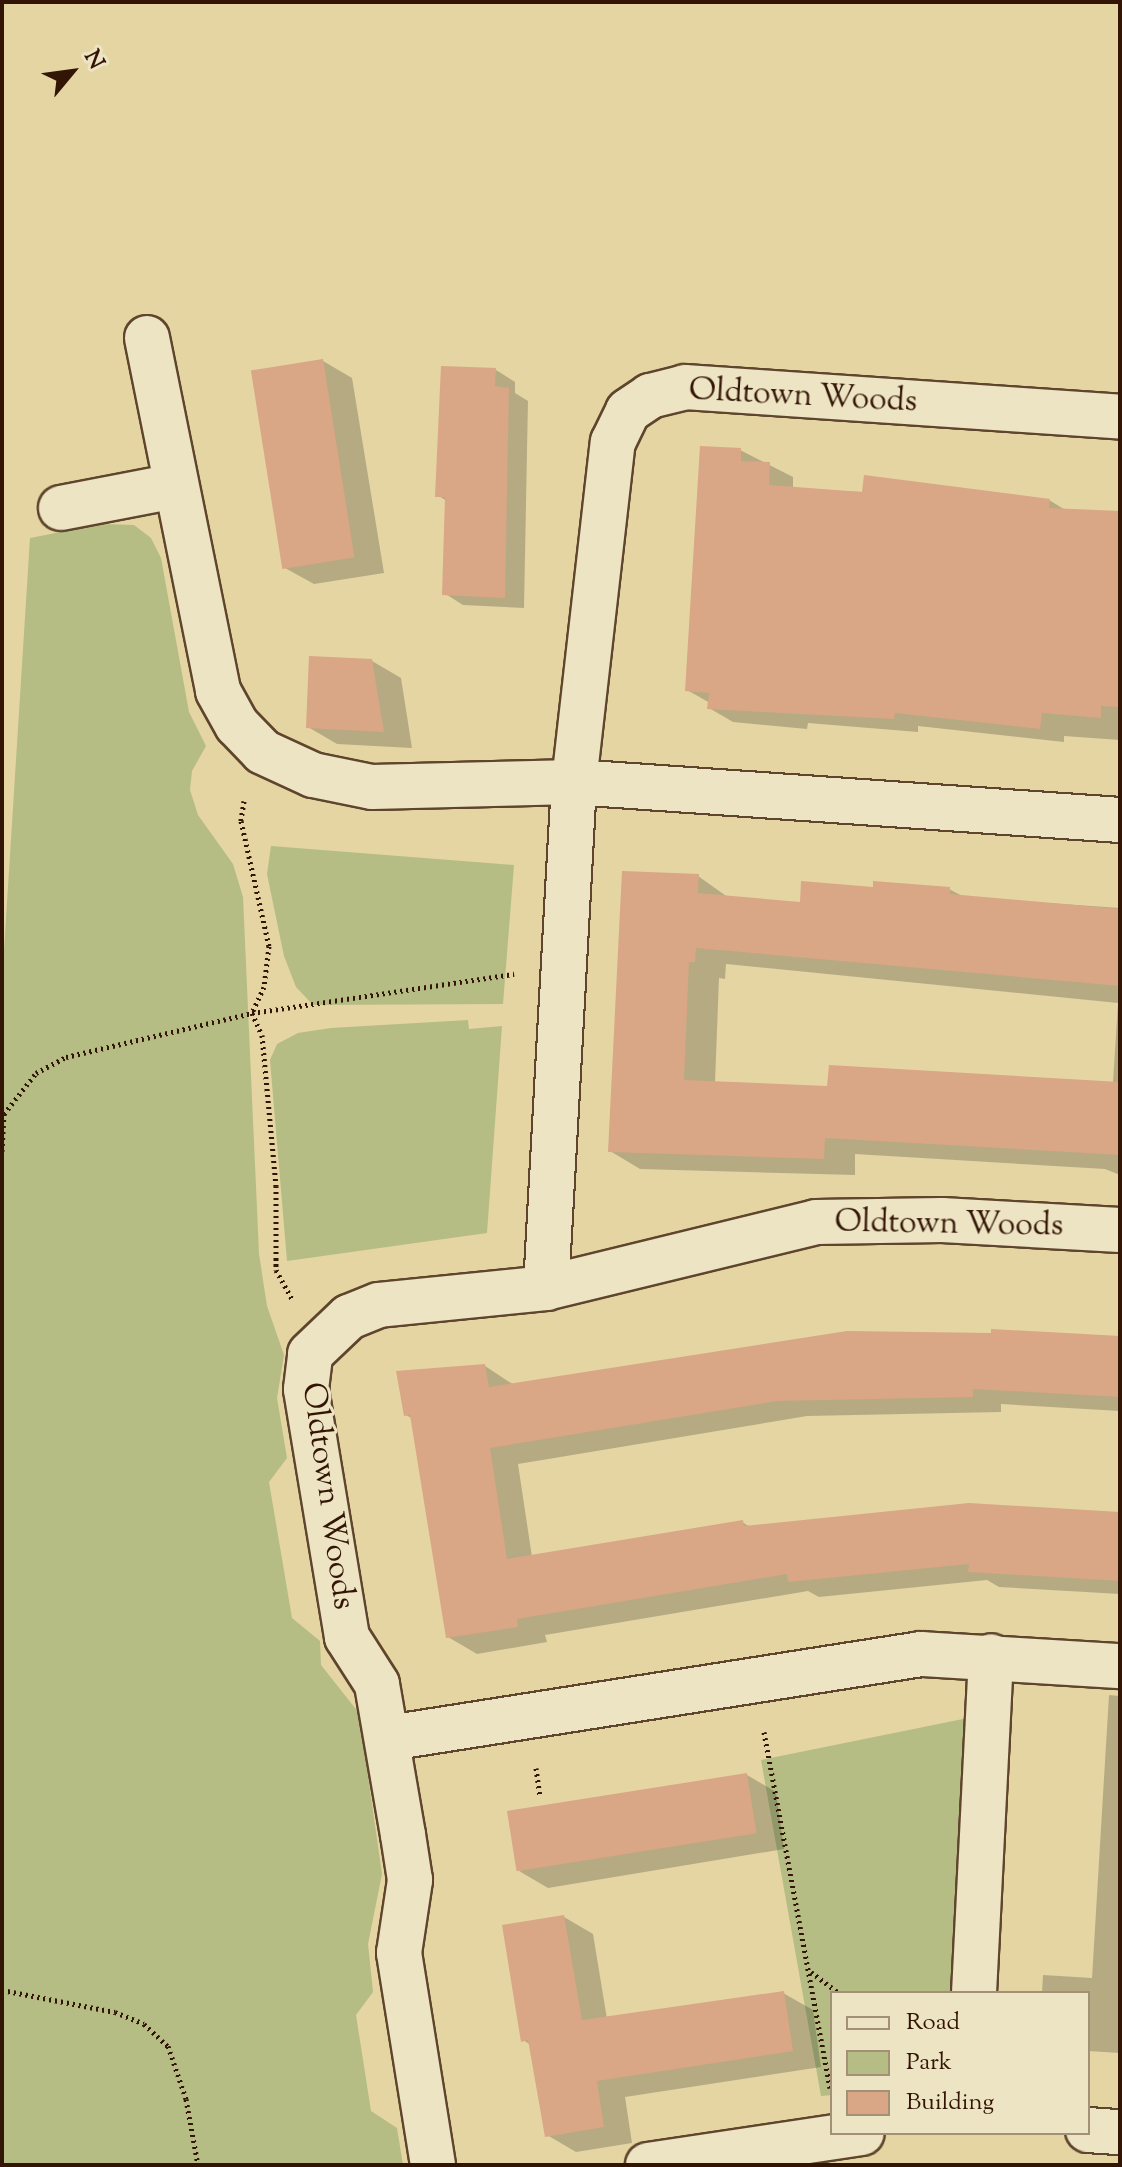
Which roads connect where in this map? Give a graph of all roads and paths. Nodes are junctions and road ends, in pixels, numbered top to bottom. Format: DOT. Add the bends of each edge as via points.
graph roads {
  1 [pos="147,338"];
  2 [pos="1120,417"];
  3 [pos="175,486"];
  4 [pos="61,508"];
  5 [pos="263,752"];
  6 [pos="574,782"];
  7 [pos="1120,820"];
  8 [pos="564,966"];
  9 [pos="252,1013"];
  10 [pos="2,1151"];
  11 [pos="1120,1230"];
  12 [pos="546,1288"];
  13 [pos="325,1335"];
  14 [pos="991,1656"];
  15 [pos="1120,1666"];
  16 [pos="753,1677"];
  17 [pos="389,1738"];
  18 [pos="809,1971"];
  19 [pos="2,1990"];
  20 [pos="836,1991"];
  21 [pos="974,1991"];
  22 [pos="830,2090"];
  23 [pos="1090,2130"];
  24 [pos="1120,2132"];
  25 [pos="849,2135"];
  26 [pos="198,2165"];
  27 [pos="433,2165"];
  28 [pos="648,2165"];
  1 -- 3 [label="street"];
  2 -- 6 [label="street, Oldtown Woods" via="685,387 650,396 628,411 613,442"];
  3 -- 4 [label="street"];
  3 -- 5 [label="street" via="218,691 237,725"];
  5 -- 6 [label="street" via="313,775 372,787"];
  5 -- 9 [label="path" via="244,796 241,821 269,946 264,987"];
  6 -- 7 [label="street"];
  6 -- 8 [label="street, Oldtown Woods"];
  8 -- 9 [label="path"];
  8 -- 12 [label="street, Oldtown Woods"];
  9 -- 10 [label="path" via="66,1057 36,1073 4,1114"];
  9 -- 13 [label="path" via="262,1035 276,1186 276,1270 296,1308"];
  11 -- 12 [label="street, Oldtown Woods" via="928,1219 816,1222"];
  12 -- 13 [label="street, Oldtown Woods" via="379,1305 349,1317"];
  13 -- 17 [label="street, Oldtown Woods" via="310,1354 309,1405 347,1637 377,1684"];
  14 -- 15 [label="street"];
  14 -- 16 [label="street" via="921,1654"];
  14 -- 21 [label="street"];
  16 -- 17 [label="street"];
  16 -- 18 [label="path"];
  17 -- 27 [label="street, Oldtown Woods" via="410,1880 399,1953"];
  18 -- 20 [label="path"];
  18 -- 22 [label="path"];
  19 -- 26 [label="path" via="115,2012 144,2024 168,2046 186,2099"];
  23 -- 24 [label="street"];
  25 -- 28 [label="street"];
}
